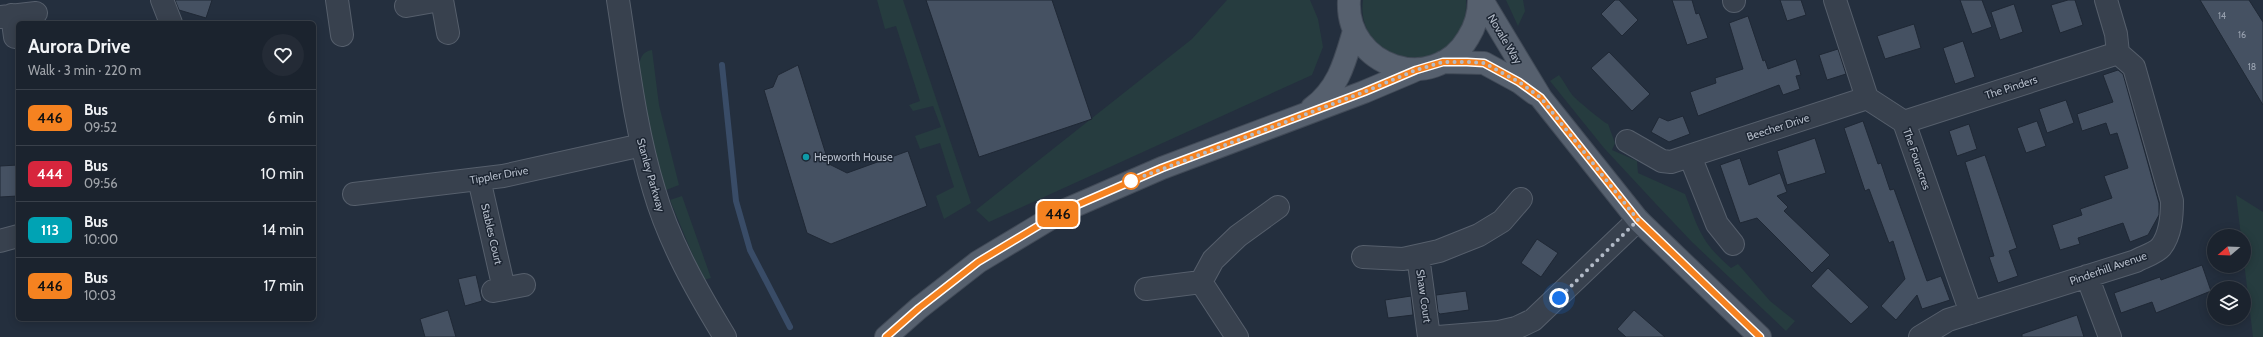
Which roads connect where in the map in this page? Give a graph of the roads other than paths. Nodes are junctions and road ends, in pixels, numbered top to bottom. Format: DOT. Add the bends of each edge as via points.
graph roads {
  1 [pos="162,0"];
  2 [pos="337,0"];
  3 [pos="441,0"];
  4 [pos="618,0"];
  5 [pos="1349,0"];
  6 [pos="1480,0"];
  7 [pos="1835,0"];
  8 [pos="2106,0"];
  9 [pos="406,6"];
  10 [pos="36,13"];
  11 [pos="6,16"];
  12 [pos="170,21"];
  13 [pos="1354,31"];
  14 [pos="448,33"];
  15 [pos="342,36"];
  16 [pos="15,37"];
  17 [pos="2118,53"];
  18 [pos="1443,62"];
  19 [pos="1416,70"];
  20 [pos="1541,98"];
  21 [pos="1867,98"];
  22 [pos="1303,114"];
  23 [pos="1904,122"];
  24 [pos="1627,142"];
  25 [pos="642,145"];
  26 [pos="1690,156"];
  27 [pos="479,179"];
  28 [pos="354,194"];
  29 [pos="1521,199"];
  30 [pos="1278,207"];
  31 [pos="1638,220"];
  32 [pos="16,237"];
  33 [pos="0,241"];
  34 [pos="1733,244"];
  35 [pos="1418,256"];
  36 [pos="1363,257"];
  37 [pos="2087,276"];
  38 [pos="1200,282"];
  39 [pos="507,288"];
  40 [pos="1146,289"];
  41 [pos="1971,313"];
  42 [pos="1464,336"];
  43 [pos="725,337"];
  44 [pos="886,337"];
  45 [pos="1237,337"];
  46 [pos="1429,337"];
  47 [pos="1438,337"];
  48 [pos="1760,337"];
  49 [pos="1920,337"];
  50 [pos="2110,337"];
  1 -- 12 [label="street"];
  2 -- 15 [label="street"];
  3 -- 9 [label="street"];
  3 -- 14 [label="street"];
  4 -- 25 [label="street, Stanley Parkway" via="635,118"];
  5 -- 13 [label="main road" via="1350,19"];
  6 -- 18 [label="main road" via="1474,28 1455,55"];
  6 -- 20 [label="main road, Novale Way"];
  7 -- 21 [label="street"];
  8 -- 17 [label="street" via="2116,34"];
  10 -- 11 [label="street"];
  11 -- 16 [label="street"];
  13 -- 19 [label="main road" via="1374,56 1388,64"];
  13 -- 22 [label="main road" via="1342,72 1334,86 1321,101"];
  17 -- 23 [label="street, The Pinders"];
  17 -- 37 [label="street, Pinderhill Avenue" via="2134,67 2172,201 2172,221 2160,248 2136,260"];
  18 -- 19 [label="main road"];
  18 -- 20 [label="main road, Novale Way" via="1484,63 1519,82"];
  19 -- 22 [label="main road"];
  20 -- 31 [label="main road, Novale Way"];
  21 -- 23 [label="street, The Fouracres"];
  21 -- 26 [label="street, Beecher Drive"];
  22 -- 44 [label="main road" via="1162,168 1063,211 978,262"];
  23 -- 41 [label="street, The Fouracres"];
  24 -- 26 [label="street, Beecher Drive" via="1662,161 1671,162"];
  25 -- 27 [label="street, Tippler Drive" via="518,173"];
  25 -- 43 [label="street, Stanley Parkway" via="664,218 696,287"];
  26 -- 34 [label="street" via="1716,224"];
  27 -- 28 [label="street, Tippler Drive"];
  27 -- 39 [label="street, Stables Court"];
  29 -- 35 [label="street, Shaw Court" via="1502,221 1479,235 1439,251"];
  30 -- 38 [label="street" via="1238,236 1213,260"];
  31 -- 42 [label="street" via="1533,320 1499,332"];
  31 -- 48 [label="main road, Novale Way"];
  32 -- 33 [label="street"];
  35 -- 36 [label="street, Shaw Court" via="1403,259"];
  35 -- 46 [label="street, Shaw Court"];
  37 -- 41 [label="street, Pinderhill Avenue"];
  37 -- 50 [label="street"];
  38 -- 40 [label="street"];
  38 -- 45 [label="street"];
  41 -- 49 [label="street, Pinderhill Avenue" via="1948,320"];
  42 -- 47 [label="street"];
}
